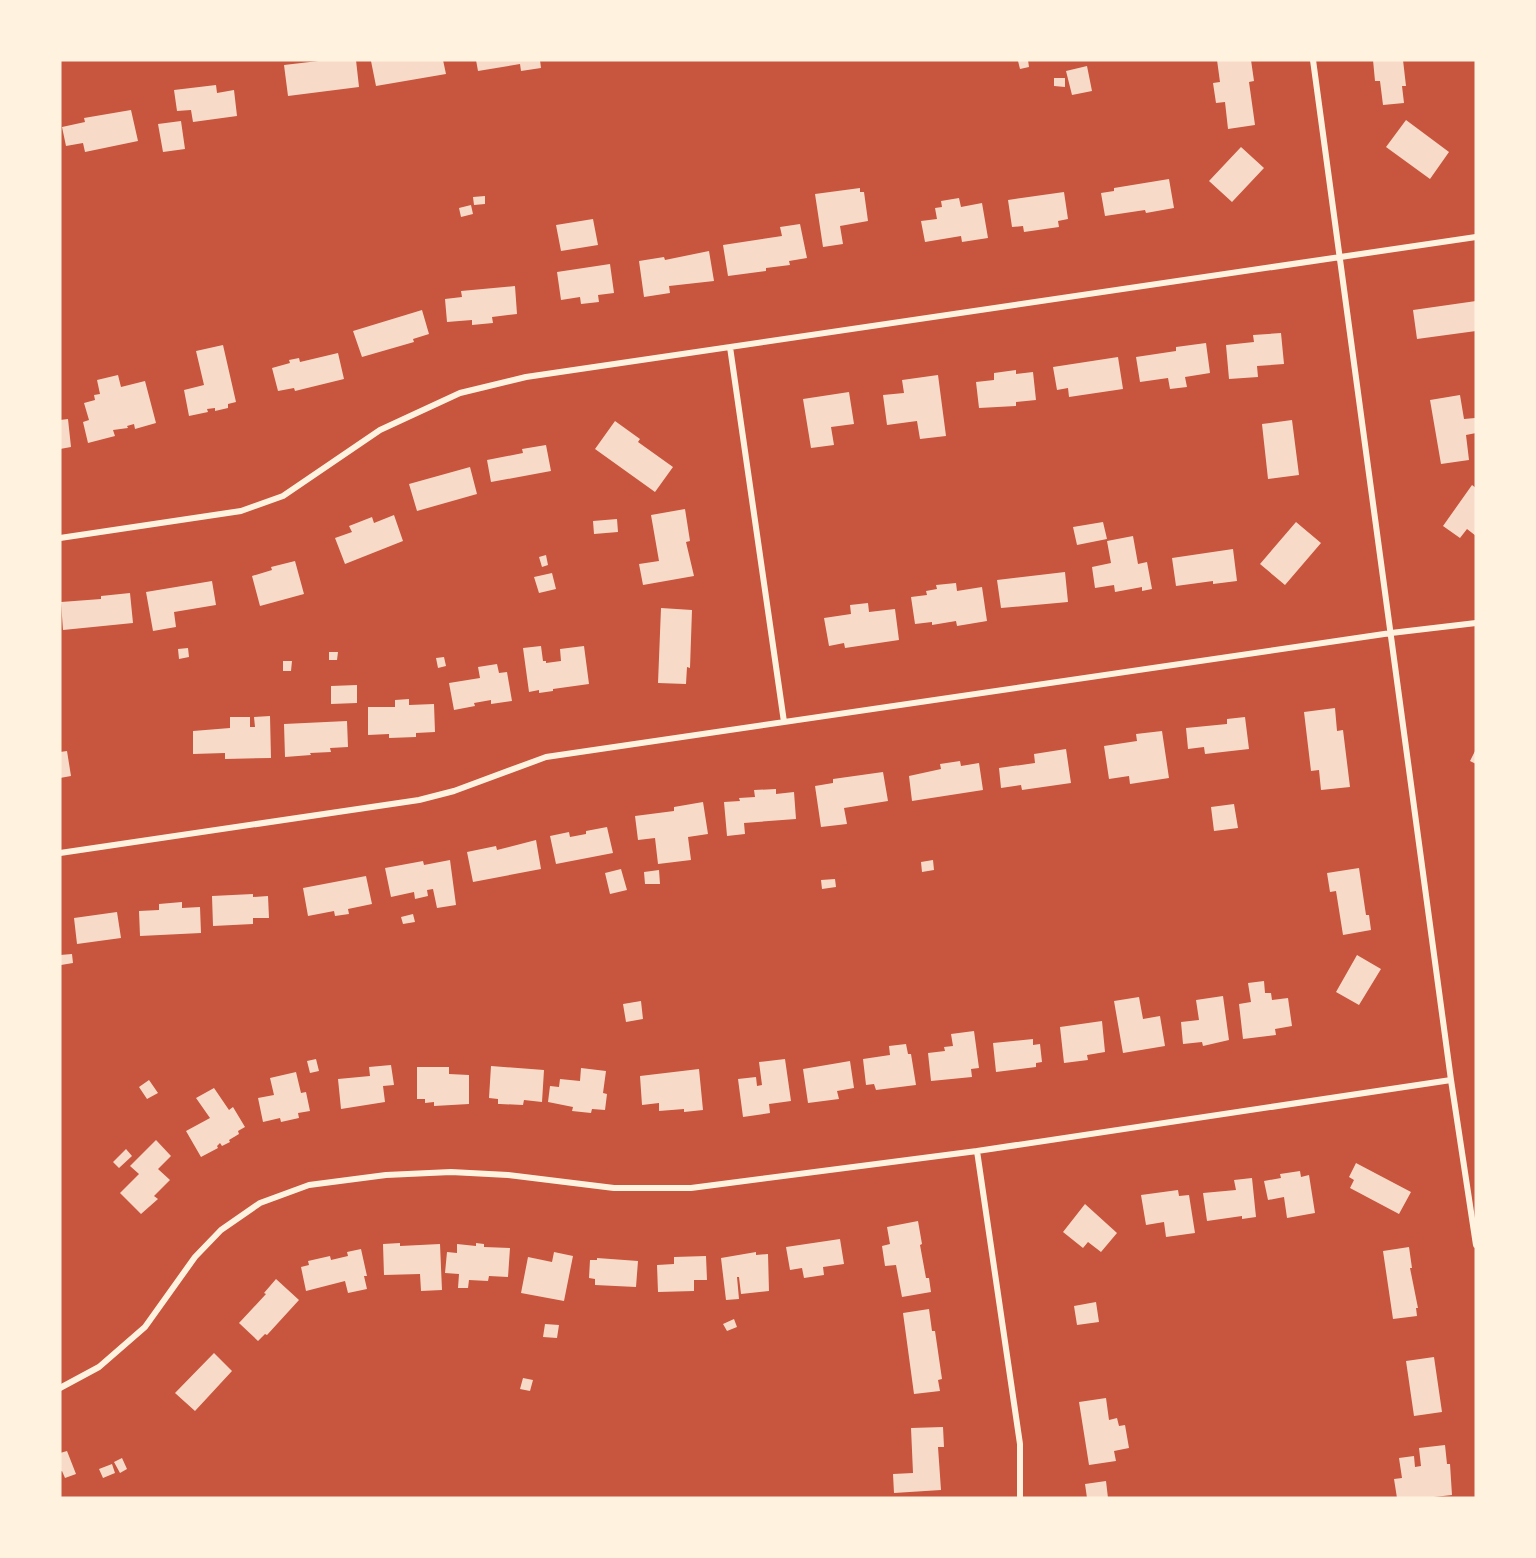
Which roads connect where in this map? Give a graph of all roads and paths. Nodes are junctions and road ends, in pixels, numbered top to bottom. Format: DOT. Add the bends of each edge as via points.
graph roads {
  1 [pos="1313,60"];
  2 [pos="1476,237"];
  3 [pos="1338,257"];
  4 [pos="730,346"];
  5 [pos="60,538"];
  6 [pos="1476,623"];
  7 [pos="1391,633"];
  8 [pos="784,722"];
  9 [pos="60,853"];
  10 [pos="1451,1080"];
  11 [pos="977,1151"];
  12 [pos="1476,1245"];
  13 [pos="60,1388"];
  14 [pos="1020,1498"];
  1 -- 3 [label="street"];
  2 -- 3 [label="street"];
  3 -- 4 [label="street"];
  3 -- 7 [label="street"];
  4 -- 5 [label="street" via="526,377 460,393 380,430 283,495 241,511"];
  4 -- 8 [label="street"];
  6 -- 7 [label="street"];
  7 -- 8 [label="street"];
  7 -- 10 [label="street"];
  8 -- 9 [label="street" via="546,757 419,800"];
  10 -- 11 [label="street"];
  10 -- 12 [label="street"];
  11 -- 13 [label="street" via="691,1188 614,1188 451,1172 309,1185 260,1203 221,1230 195,1257 145,1327 99,1367"];
  11 -- 14 [label="street" via="1020,1444"];
}
